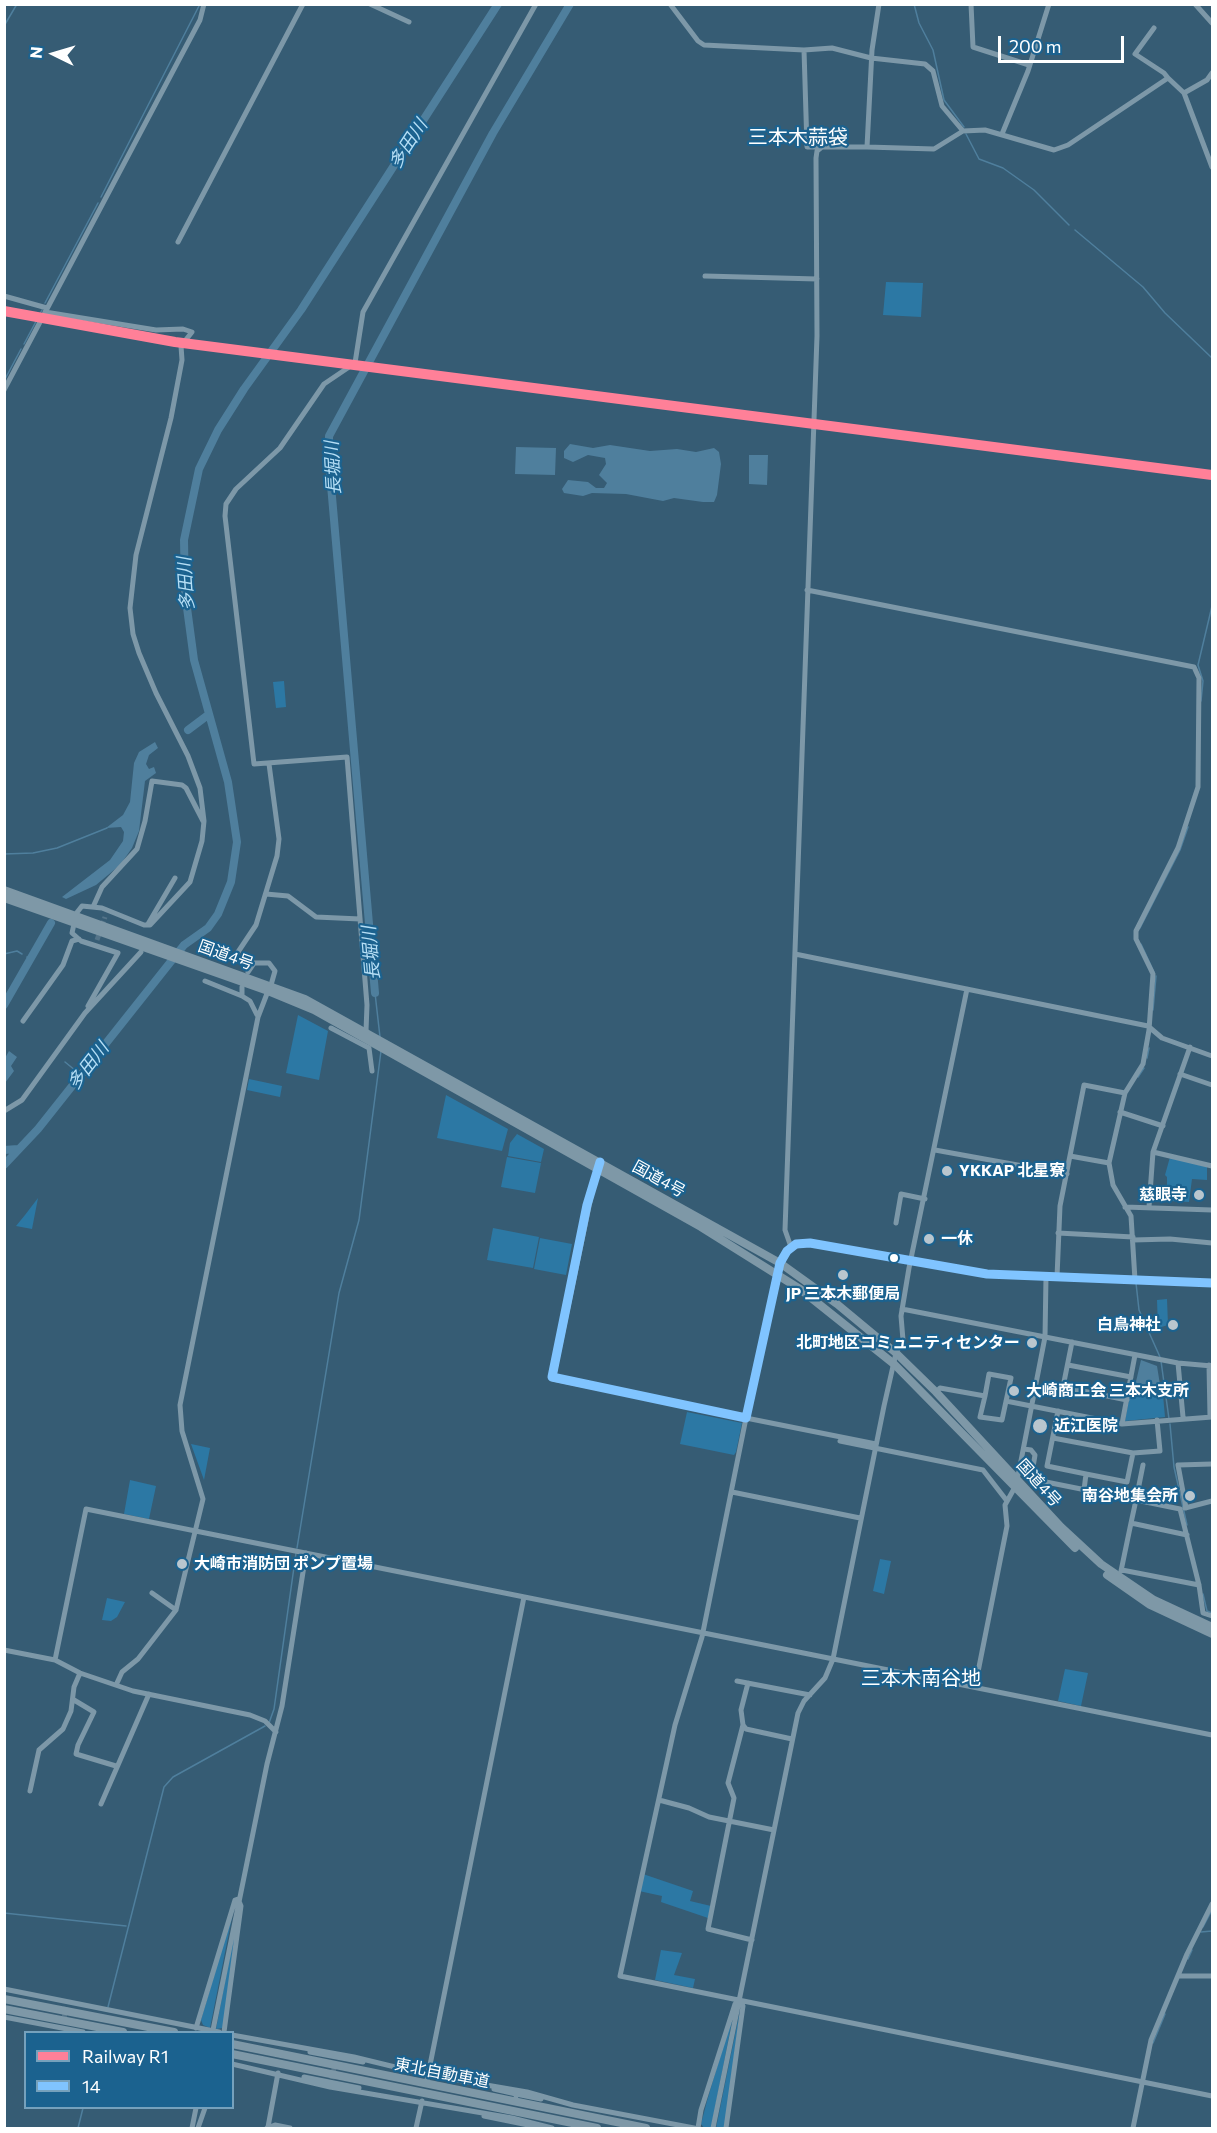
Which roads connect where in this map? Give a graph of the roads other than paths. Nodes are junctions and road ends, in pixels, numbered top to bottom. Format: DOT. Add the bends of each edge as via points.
graph roads {
  1 [pos="204,4"];
  2 [pos="303,4"];
  3 [pos="370,4"];
  4 [pos="536,4"];
  5 [pos="670,4"];
  6 [pos="879,4"];
  7 [pos="971,4"];
  8 [pos="1049,4"];
  9 [pos="1195,4"];
  10 [pos="409,22"];
  11 [pos="1212,23"];
  12 [pos="1154,28"];
  13 [pos="804,50"];
  14 [pos="871,58"];
  15 [pos="1029,65"];
  16 [pos="1212,73"];
  17 [pos="1168,78"];
  18 [pos="1184,93"];
  19 [pos="963,131"];
  20 [pos="1002,134"];
  21 [pos="822,147"];
  22 [pos="867,147"];
  23 [pos="1212,167"];
  24 [pos="178,242"];
  25 [pos="705,276"];
  26 [pos="817,279"];
  27 [pos="4,296"];
  28 [pos="46,310"];
  29 [pos="4,390"];
  30 [pos="807,590"];
  31 [pos="269,764"];
  32 [pos="204,822"];
  33 [pos="175,878"];
  34 [pos="4,890"];
  35 [pos="266,894"];
  36 [pos="4,898"];
  37 [pos="93,907"];
  38 [pos="108,909"];
  39 [pos="105,917"];
  40 [pos="360,919"];
  41 [pos="75,920"];
  42 [pos="147,926"];
  43 [pos="79,939"];
  44 [pos="141,952"];
  45 [pos="795,954"];
  46 [pos="205,981"];
  47 [pos="242,987"];
  48 [pos="269,988"];
  49 [pos="967,989"];
  50 [pos="242,996"];
  51 [pos="85,1013"];
  52 [pos="258,1017"];
  53 [pos="23,1021"];
  54 [pos="1148,1026"];
  55 [pos="331,1028"];
  56 [pos="365,1037"];
  57 [pos="1190,1047"];
  58 [pos="1212,1056"];
  59 [pos="372,1071"];
  60 [pos="1180,1074"];
  61 [pos="1212,1085"];
  62 [pos="1125,1093"];
  63 [pos="4,1111"];
  64 [pos="1121,1112"];
  65 [pos="1163,1126"];
  66 [pos="935,1150"];
  67 [pos="1153,1152"];
  68 [pos="1070,1156"];
  69 [pos="1109,1163"];
  70 [pos="599,1165"];
  71 [pos="1212,1166"];
  72 [pos="1067,1174"];
  73 [pos="925,1199"];
  74 [pos="1125,1207"];
  75 [pos="1149,1207"];
  76 [pos="1212,1210"];
  77 [pos="896,1223"];
  78 [pos="1059,1233"];
  79 [pos="1133,1239"];
  80 [pos="1212,1243"];
  81 [pos="791,1246"];
  82 [pos="911,1262"];
  83 [pos="780,1263"];
  84 [pos="777,1273"];
  85 [pos="1046,1277"];
  86 [pos="1057,1277"];
  87 [pos="1135,1280"];
  88 [pos="1212,1283"];
  89 [pos="902,1309"];
  90 [pos="1046,1337"];
  91 [pos="1072,1342"];
  92 [pos="896,1353"];
  93 [pos="1135,1355"];
  94 [pos="1178,1363"];
  95 [pos="894,1364"];
  96 [pos="1068,1365"];
  97 [pos="1211,1365"];
  98 [pos="1131,1377"];
  99 [pos="936,1392"];
  100 [pos="985,1396"];
  101 [pos="1127,1400"];
  102 [pos="1006,1401"];
  103 [pos="1032,1406"];
  104 [pos="1058,1411"];
  105 [pos="1183,1417"];
  106 [pos="1211,1417"];
  107 [pos="747,1418"];
  108 [pos="1156,1420"];
  109 [pos="1122,1424"];
  110 [pos="1053,1438"];
  111 [pos="840,1441"];
  112 [pos="875,1446"];
  113 [pos="1024,1449"];
  114 [pos="1133,1453"];
  115 [pos="1212,1464"];
  116 [pos="1143,1465"];
  117 [pos="1086,1474"];
  118 [pos="1016,1483"];
  119 [pos="1084,1490"];
  120 [pos="732,1492"];
  121 [pos="1136,1500"];
  122 [pos="1007,1501"];
  123 [pos="1212,1501"];
  124 [pos="1183,1509"];
  125 [pos="860,1518"];
  126 [pos="1131,1523"];
  127 [pos="195,1530"];
  128 [pos="1186,1535"];
  129 [pos="304,1552"];
  130 [pos="1119,1573"];
  131 [pos="1198,1585"];
  132 [pos="152,1593"];
  133 [pos="524,1597"];
  134 [pos="176,1610"];
  135 [pos="1212,1616"];
  136 [pos="1212,1625"];
  137 [pos="702,1633"];
  138 [pos="1212,1635"];
  139 [pos="4,1650"];
  140 [pos="832,1659"];
  141 [pos="55,1660"];
  142 [pos="80,1673"];
  143 [pos="737,1681"];
  144 [pos="117,1683"];
  145 [pos="748,1683"];
  146 [pos="975,1687"];
  147 [pos="149,1694"];
  148 [pos="810,1695"];
  149 [pos="74,1700"];
  150 [pos="743,1725"];
  151 [pos="276,1731"];
  152 [pos="1212,1735"];
  153 [pos="792,1739"];
  154 [pos="116,1766"];
  155 [pos="30,1791"];
  156 [pos="659,1800"];
  157 [pos="101,1804"];
  158 [pos="730,1821"];
  159 [pos="774,1830"];
  160 [pos="238,1899"];
  161 [pos="1212,1904"];
  162 [pos="752,1940"];
  163 [pos="1180,1976"];
  164 [pos="1212,1976"];
  165 [pos="4,1989"];
  166 [pos="4,1999"];
  167 [pos="739,2000"];
  168 [pos="4,2009"];
  169 [pos="4,2017"];
  170 [pos="196,2028"];
  171 [pos="80,2031"];
  172 [pos="118,2031"];
  173 [pos="169,2031"];
  174 [pos="210,2031"];
  175 [pos="214,2031"];
  176 [pos="224,2031"];
  177 [pos="234,2035"];
  178 [pos="234,2044"];
  179 [pos="295,2047"];
  180 [pos="234,2054"];
  181 [pos="370,2062"];
  182 [pos="234,2064"];
  183 [pos="278,2073"];
  184 [pos="427,2078"];
  185 [pos="301,2079"];
  186 [pos="469,2082"];
  187 [pos="1143,2082"];
  188 [pos="378,2093"];
  189 [pos="1212,2096"];
  190 [pos="422,2101"];
  191 [pos="573,2105"];
  192 [pos="196,2109"];
  193 [pos="205,2109"];
  194 [pos="471,2112"];
  195 [pos="192,2128"];
  196 [pos="198,2128"];
  197 [pos="268,2128"];
  198 [pos="290,2128"];
  199 [pos="416,2128"];
  200 [pos="550,2128"];
  201 [pos="597,2128"];
  202 [pos="646,2128"];
  203 [pos="696,2128"];
  204 [pos="713,2128"];
  205 [pos="726,2128"];
  206 [pos="1133,2128"];
  1 -- 28 [label="street" via="189,41"];
  2 -- 24 [label="street"];
  3 -- 10 [label="street"];
  4 -- 31 [label="street" via="363,312 356,363 324,384 280,448 236,489 226,504 254,764"];
  5 -- 13 [label="street" via="704,45"];
  6 -- 14 [label="street"];
  7 -- 15 [label="street" via="973,47"];
  8 -- 15 [label="street"];
  9 -- 11 [label="street"];
  12 -- 17 [label="street" via="1135,54"];
  13 -- 14 [label="street" via="832,48"];
  13 -- 21 [label="street" via="807,147"];
  14 -- 19 [label="street" via="917,62 930,68 942,106"];
  14 -- 22 [label="street"];
  15 -- 20 [label="street"];
  16 -- 18 [label="street"];
  17 -- 18 [label="street"];
  17 -- 20 [label="street" via="1060,148 1049,151"];
  18 -- 23 [label="street"];
  19 -- 20 [label="street"];
  19 -- 22 [label="street" via="934,149"];
  21 -- 22 [label="street"];
  21 -- 26 [label="street" via="816,158"];
  25 -- 26 [label="street"];
  26 -- 30 [label="street"];
  27 -- 28 [label="street"];
  28 -- 29 [label="street"];
  28 -- 32 [label="street" via="156,330 192,332 181,346 171,418 136,555 130,608 139,653 200,788"];
  30 -- 45 [label="street"];
  30 -- 54 [label="street" via="1194,667 1201,681 1198,787 1178,848 1136,931 1153,979"];
  31 -- 35 [label="street" via="279,839"];
  31 -- 40 [label="street" via="346,757"];
  32 -- 37 [label="street" via="186,788 152,782 137,849 102,887"];
  32 -- 42 [label="street" via="194,876"];
  33 -- 42 [label="street"];
  34 -- 41 [label="highway, 国道4号"];
  35 -- 40 [label="street" via="288,896 316,917"];
  35 -- 48 [label="street" via="256,925 236,955 250,969 263,961 273,966 275,976"];
  36 -- 41 [label="highway, 国道4号"];
  37 -- 38 [label="street"];
  37 -- 41 [label="street" via="79,907"];
  38 -- 39 [label="street"];
  38 -- 42 [label="street"];
  40 -- 56 [label="street" via="367,1005"];
  41 -- 43 [label="street" via="72,933"];
  41 -- 48 [label="highway, 国道4号"];
  43 -- 51 [label="street" via="118,953"];
  43 -- 53 [label="street" via="72,941 63,964"];
  44 -- 51 [label="street"];
  45 -- 49 [label="street"];
  45 -- 81 [label="street" via="785,1230"];
  46 -- 50 [label="street"];
  47 -- 50 [label="street"];
  48 -- 52 [label="street"];
  48 -- 56 [label="highway, 国道4号" via="314,1003"];
  49 -- 54 [label="street"];
  49 -- 66 [label="street"];
  50 -- 52 [label="street" via="254,1005"];
  51 -- 63 [label="street" via="22,1100"];
  52 -- 127 [label="street" via="180,1405 183,1431 204,1496"];
  54 -- 57 [label="street" via="1162,1038"];
  54 -- 62 [label="street" via="1143,1064"];
  55 -- 56 [label="street"];
  56 -- 59 [label="street"];
  56 -- 70 [label="highway, 国道4号"];
  57 -- 58 [label="street"];
  57 -- 60 [label="street"];
  60 -- 61 [label="street"];
  60 -- 65 [label="street"];
  62 -- 64 [label="street"];
  62 -- 68 [label="street" via="1084,1085"];
  64 -- 65 [label="street"];
  64 -- 69 [label="street"];
  65 -- 67 [label="street"];
  66 -- 72 [label="street"];
  66 -- 73 [label="street"];
  67 -- 71 [label="street"];
  67 -- 75 [label="street"];
  68 -- 69 [label="street"];
  68 -- 72 [label="street"];
  69 -- 74 [label="street" via="1113,1185"];
  70 -- 83 [label="highway, 国道4号"];
  70 -- 84 [label="highway, 国道4号"];
  70 -- 107 [label="street" via="552,1377"];
  72 -- 78 [label="street"];
  73 -- 77 [label="street" via="901,1194"];
  73 -- 82 [label="street"];
  74 -- 75 [label="street"];
  74 -- 79 [label="street" via="1131,1216"];
  75 -- 76 [label="street"];
  78 -- 79 [label="street"];
  78 -- 86 [label="street"];
  79 -- 80 [label="street"];
  79 -- 87 [label="street"];
  81 -- 82 [label="main road" via="810,1243"];
  81 -- 83 [label="main road"];
  82 -- 85 [label="main road" via="972,1273"];
  82 -- 89 [label="street"];
  83 -- 84 [label="main road"];
  83 -- 92 [label="highway, 国道4号"];
  84 -- 95 [label="highway, 国道4号"];
  84 -- 107 [label="street"];
  85 -- 86 [label="main road"];
  85 -- 90 [label="street"];
  86 -- 87 [label="main road"];
  87 -- 88 [label="main road"];
  89 -- 90 [label="street"];
  89 -- 92 [label="street" via="903,1340"];
  90 -- 91 [label="street"];
  90 -- 103 [label="street"];
  91 -- 93 [label="street"];
  91 -- 96 [label="street"];
  92 -- 95 [label="street"];
  92 -- 99 [label="highway, 国道4号"];
  93 -- 94 [label="street"];
  93 -- 98 [label="street"];
  94 -- 97 [label="street"];
  94 -- 105 [label="street"];
  95 -- 112 [label="street"];
  95 -- 118 [label="highway, 国道4号"];
  96 -- 98 [label="street"];
  96 -- 101 [label="street" via="1063,1387"];
  97 -- 106 [label="street"];
  98 -- 101 [label="street"];
  99 -- 100 [label="street" via="940,1388"];
  99 -- 118 [label="highway, 国道4号"];
  100 -- 102 [label="street" via="980,1417 1002,1420"];
  100 -- 102 [label="street" via="989,1374 1011,1378"];
  101 -- 109 [label="street"];
  102 -- 103 [label="street"];
  103 -- 104 [label="street"];
  103 -- 113 [label="street"];
  104 -- 109 [label="street"];
  104 -- 110 [label="street"];
  105 -- 106 [label="street"];
  105 -- 108 [label="street"];
  107 -- 112 [label="street"];
  107 -- 120 [label="street"];
  108 -- 109 [label="street"];
  108 -- 114 [label="street" via="1160,1451"];
  110 -- 114 [label="street"];
  110 -- 117 [label="street" via="1047,1466"];
  111 -- 112 [label="street"];
  112 -- 122 [label="street" via="983,1470"];
  112 -- 125 [label="street"];
  113 -- 118 [label="street"];
  113 -- 119 [label="street" via="1035,1455 1031,1479"];
  114 -- 117 [label="street" via="1127,1482"];
  115 -- 124 [label="street" via="1178,1465"];
  116 -- 121 [label="street"];
  117 -- 119 [label="street"];
  118 -- 122 [label="street"];
  118 -- 130 [label="highway, 国道4号" via="1074,1540"];
  118 -- 138 [label="highway, 国道4号" via="1060,1535 1116,1582"];
  119 -- 121 [label="street"];
  120 -- 125 [label="street"];
  120 -- 137 [label="street"];
  121 -- 124 [label="street"];
  121 -- 126 [label="street"];
  122 -- 146 [label="street" via="1007,1526"];
  123 -- 124 [label="street"];
  124 -- 128 [label="street"];
  125 -- 140 [label="street"];
  126 -- 128 [label="street"];
  126 -- 130 [label="street"];
  127 -- 129 [label="street"];
  127 -- 134 [label="street"];
  127 -- 141 [label="street" via="86,1509"];
  128 -- 131 [label="street"];
  129 -- 133 [label="street"];
  129 -- 151 [label="street"];
  130 -- 131 [label="street"];
  130 -- 136 [label="highway, 国道4号" via="1154,1600"];
  131 -- 135 [label="street" via="1203,1613"];
  132 -- 134 [label="street"];
  133 -- 137 [label="street"];
  133 -- 184 [label="street"];
  134 -- 144 [label="street" via="138,1659 122,1672"];
  137 -- 140 [label="street"];
  137 -- 156 [label="street" via="675,1725"];
  139 -- 141 [label="street"];
  140 -- 146 [label="street"];
  140 -- 148 [label="street" via="825,1678"];
  141 -- 142 [label="street"];
  142 -- 144 [label="street"];
  142 -- 149 [label="street"];
  143 -- 145 [label="street"];
  144 -- 147 [label="street"];
  145 -- 148 [label="street"];
  145 -- 150 [label="street" via="741,1710"];
  146 -- 152 [label="street"];
  147 -- 151 [label="street" via="250,1715"];
  147 -- 154 [label="street"];
  148 -- 153 [label="street" via="798,1713"];
  149 -- 154 [label="street" via="94,1712 76,1754"];
  149 -- 155 [label="street" via="63,1729 39,1750"];
  150 -- 153 [label="street" via="746,1729"];
  150 -- 158 [label="street" via="728,1783 735,1794"];
  151 -- 160 [label="street"];
  153 -- 159 [label="street"];
  154 -- 157 [label="street"];
  156 -- 158 [label="street"];
  156 -- 167 [label="street" via="620,1976"];
  158 -- 159 [label="street"];
  158 -- 162 [label="street" via="708,1929"];
  159 -- 162 [label="street"];
  160 -- 170 [label="street"];
  160 -- 175 [label="street"];
  160 -- 176 [label="street" via="242,1905"];
  161 -- 163 [label="street"];
  162 -- 167 [label="street"];
  163 -- 164 [label="street"];
  163 -- 187 [label="street" via="1151,2040"];
  165 -- 170 [label="street" via="67,2005"];
  166 -- 173 [label="highway"];
  167 -- 187 [label="street"];
  167 -- 203 [label="street"];
  167 -- 204 [label="street"];
  167 -- 205 [label="street" via="743,2006"];
  168 -- 172 [label="highway"];
  169 -- 171 [label="street"];
  170 -- 174 [label="street"];
  177 -- 179 [label="street"];
  178 -- 202 [label="highway, 東北自動車道"];
  179 -- 181 [label="street"];
  179 -- 181 [label="street" via="335,2060"];
  180 -- 201 [label="highway, 東北自動車道"];
  181 -- 184 [label="street"];
  182 -- 183 [label="street"];
  183 -- 185 [label="street"];
  183 -- 197 [label="street"];
  184 -- 186 [label="street"];
  185 -- 188 [label="street"];
  185 -- 188 [label="street" via="332,2080"];
  186 -- 191 [label="street"];
  186 -- 191 [label="street" via="527,2091"];
  187 -- 189 [label="street"];
  187 -- 206 [label="street"];
  188 -- 190 [label="street"];
  190 -- 194 [label="street"];
  190 -- 199 [label="street"];
  191 -- 203 [label="street"];
  192 -- 195 [label="street"];
  193 -- 196 [label="street"];
  194 -- 200 [label="street"];
  194 -- 200 [label="street" via="512,2117"];
  197 -- 198 [label="street"];
}
